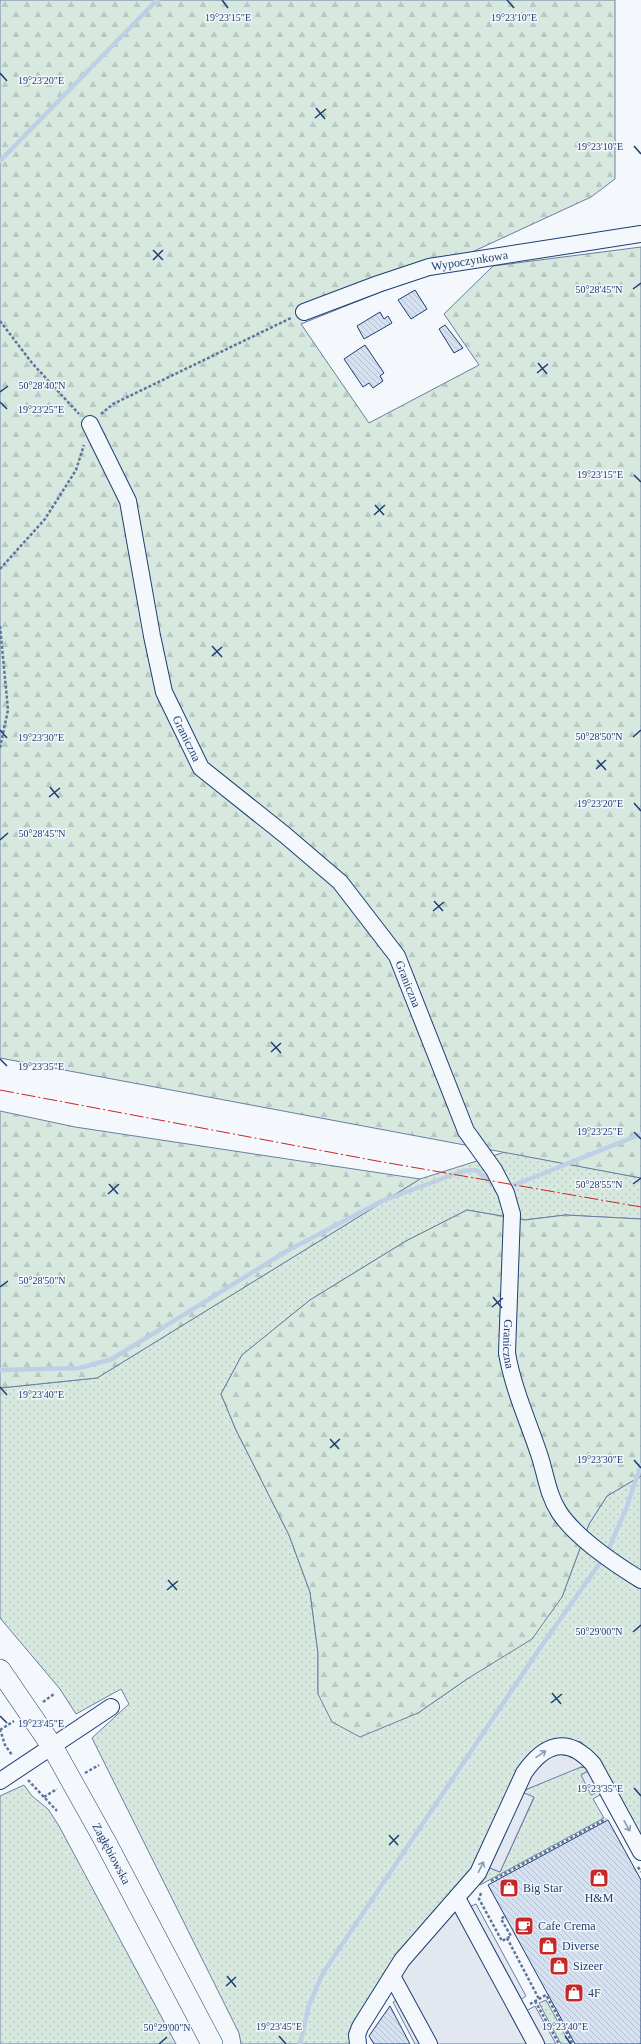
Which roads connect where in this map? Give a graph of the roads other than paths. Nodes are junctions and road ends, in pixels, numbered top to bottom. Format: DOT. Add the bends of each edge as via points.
graph roads {
  1 [pos="641,234"];
  2 [pos="304,312"];
  3 [pos="90,424"];
  4 [pos="641,1580"];
  5 [pos="0,1670"];
  6 [pos="112,1707"];
  7 [pos="52,1746"];
  8 [pos="0,1781"];
  9 [pos="639,1858"];
  10 [pos="457,1898"];
  11 [pos="392,1976"];
  12 [pos="212,2044"];
  13 [pos="358,2044"];
  14 [pos="429,2044"];
  15 [pos="536,2044"];
  1 -- 2 [label="street, Wypoczynkowa" via="429,267"];
  3 -- 4 [label="street, Graniczna" via="128,501 164,692 174,713 201,768 340,882 397,956 466,1131 494,1170 506,1193 512,1214 507,1353 510,1371 540,1458 548,1491 559,1513 583,1538 616,1565"];
  5 -- 7 [label="main road, Zagłębiowska"];
  6 -- 7 [label="street"];
  7 -- 8 [label="street"];
  7 -- 12 [label="main road, Zagłębiowska"];
  10 -- 9 [label="street, one-way" via="478,1873 524,1773 534,1759 545,1750 553,1748 576,1750 593,1764"];
  10 -- 11 [label="street" via="402,1960"];
  10 -- 15 [label="street"];
  11 -- 13 [label="street" via="360,2027 357,2035"];
  11 -- 14 [label="street"];
}
